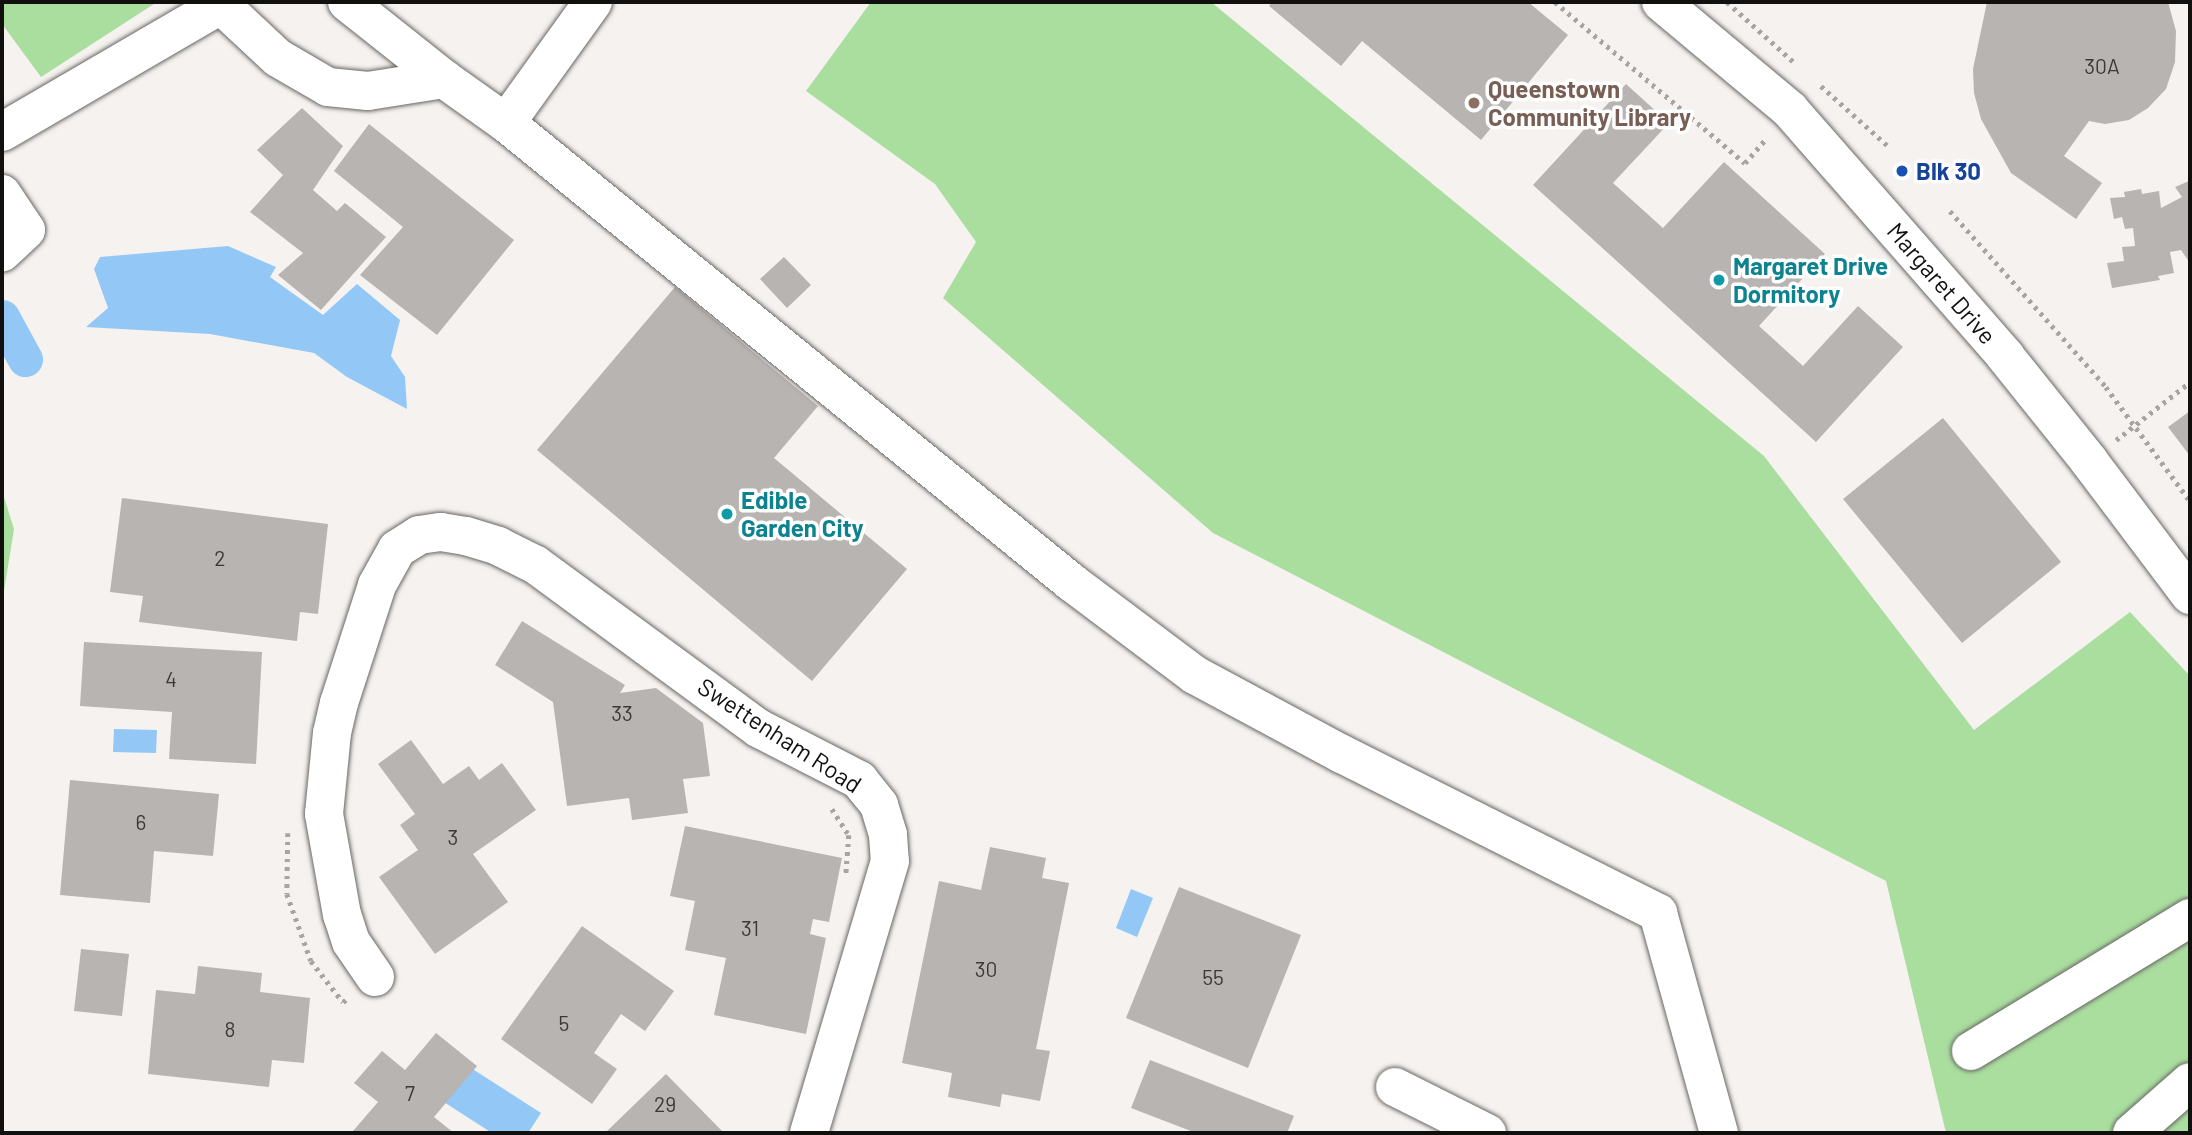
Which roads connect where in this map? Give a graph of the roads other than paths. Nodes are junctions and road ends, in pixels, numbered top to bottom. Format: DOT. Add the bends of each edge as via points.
graph roads {
  1 [pos="347,2"];
  2 [pos="593,2"];
  3 [pos="1661,2"];
  4 [pos="223,3"];
  5 [pos="444,79"];
  6 [pos="506,123"];
  7 [pos="2,132"];
  8 [pos="2,194"];
  9 [pos="2,251"];
  10 [pos="2190,595"];
  11 [pos="2190,918"];
  12 [pos="375,977"];
  13 [pos="1971,1051"];
  14 [pos="2190,1082"];
  15 [pos="1395,1087"];
  16 [pos="809,1133"];
  17 [pos="1487,1133"];
  18 [pos="1719,1133"];
  19 [pos="2132,1133"];
  1 -- 5 [label="street"];
  2 -- 6 [label="street"];
  3 -- 10 [label="street, Margaret Drive" via="1790,110 2005,356"];
  4 -- 5 [label="street" via="278,58 328,87 368,91"];
  4 -- 7 [label="street"];
  5 -- 6 [label="street"];
  6 -- 18 [label="street" via="1074,584 1195,675 1658,913"];
  8 -- 9 [label="street" via="26,230"];
  11 -- 13 [label="street"];
  12 -- 16 [label="street, Swettenham Road" via="351,942 342,915 324,814 339,703 377,585 397,550 418,535 466,536 536,565 758,728 859,780 879,805 890,860"];
  14 -- 19 [label="street"];
  15 -- 17 [label="street"];
}
